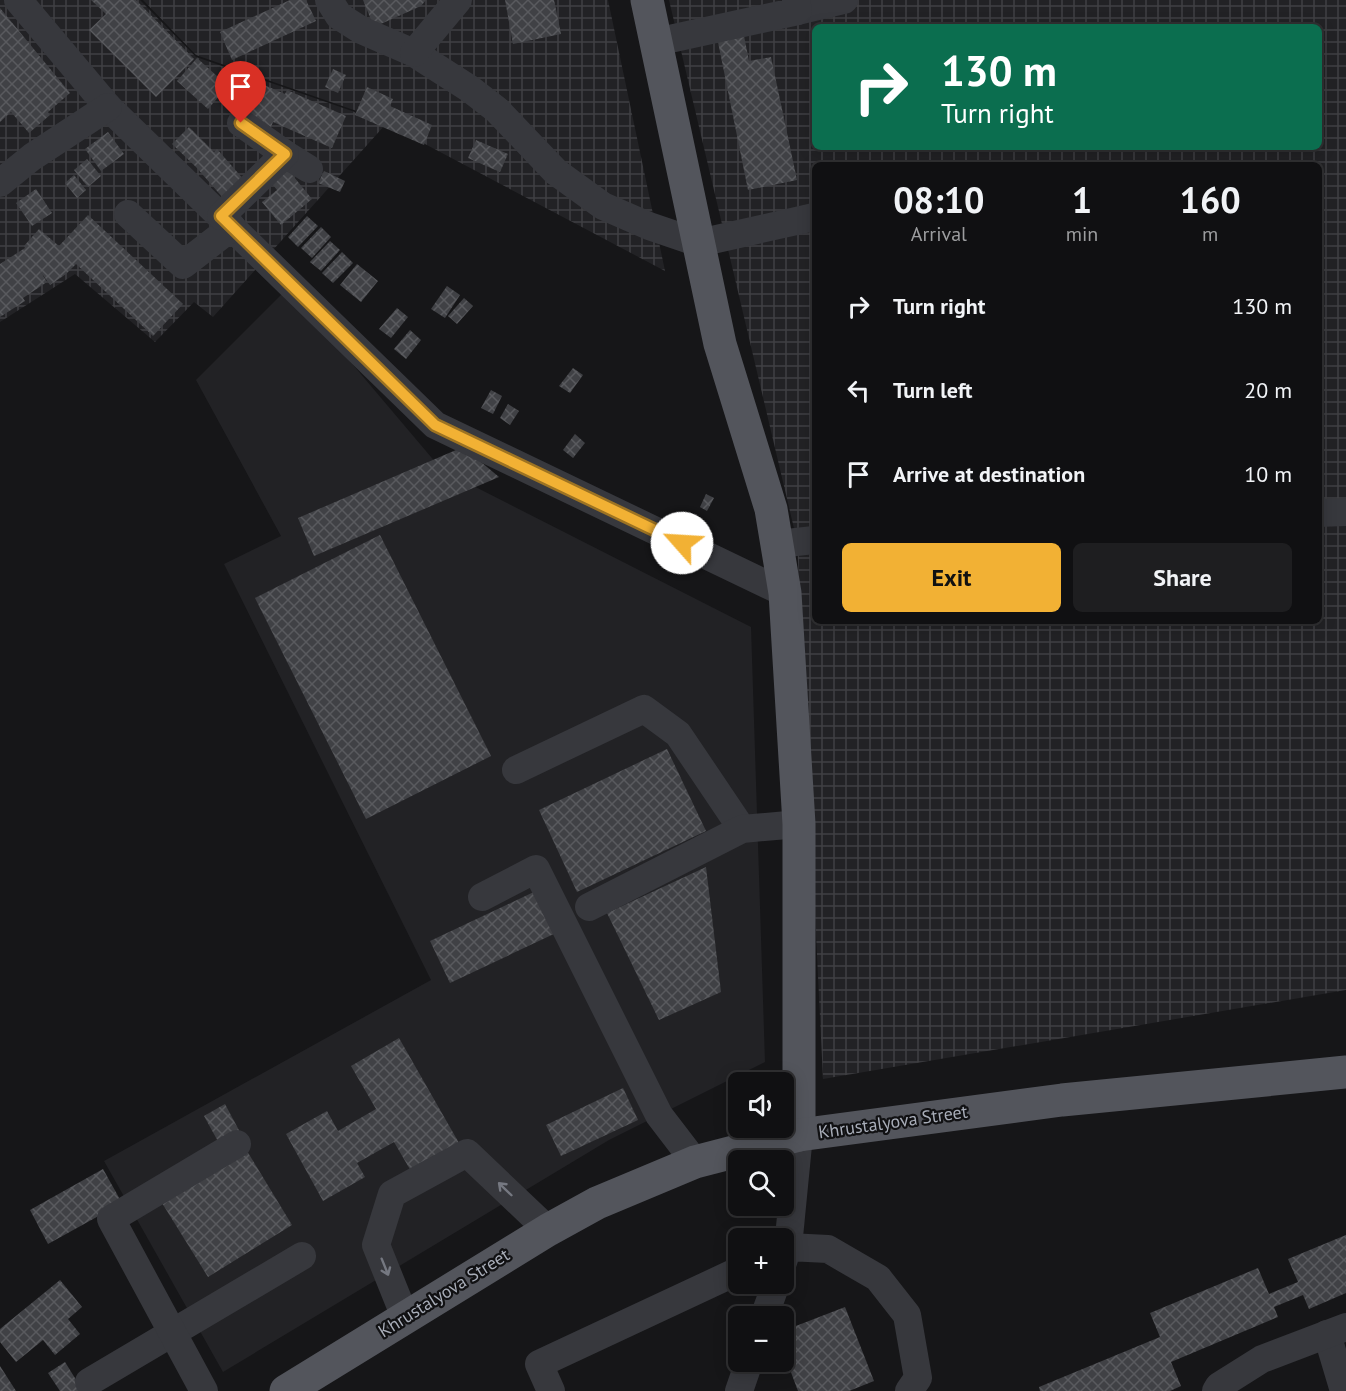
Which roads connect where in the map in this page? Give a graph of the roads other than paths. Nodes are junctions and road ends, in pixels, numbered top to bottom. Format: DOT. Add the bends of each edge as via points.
graph roads {
  1 [pos="18,0"];
  2 [pos="328,0"];
  3 [pos="458,0"];
  4 [pos="647,0"];
  5 [pos="844,0"];
  6 [pos="797,5"];
  7 [pos="656,42"];
  8 [pos="414,53"];
  9 [pos="108,107"];
  10 [pos="241,123"];
  11 [pos="0,183"];
  12 [pos="128,214"];
  13 [pos="812,218"];
  14 [pos="226,222"];
  15 [pos="699,243"];
  16 [pos="1346,512"];
  17 [pos="1322,513"];
  18 [pos="812,540"];
  19 [pos="778,544"];
  20 [pos="785,593"];
  21 [pos="516,770"];
  22 [pos="799,824"];
  23 [pos="742,829"];
  24 [pos="482,897"];
  25 [pos="589,907"];
  26 [pos="1346,1072"];
  27 [pos="799,1135"];
  28 [pos="237,1144"];
  29 [pos="695,1162"];
  30 [pos="788,1228"];
  31 [pos="548,1230"];
  32 [pos="794,1252"];
  33 [pos="302,1256"];
  34 [pos="728,1275"];
  35 [pos="405,1317"];
  36 [pos="1336,1330"];
  37 [pos="173,1333"];
  38 [pos="746,1372"];
  39 [pos="89,1382"];
  40 [pos="541,1387"];
  41 [pos="204,1391"];
  42 [pos="286,1391"];
  43 [pos="739,1391"];
  44 [pos="909,1391"];
  45 [pos="1215,1391"];
  46 [pos="1344,1391"];
  1 -- 9 [label="lane"];
  2 -- 8 [label="lane" via="339,16 361,30"];
  3 -- 8 [label="lane"];
  4 -- 7 [label="main road"];
  5 -- 6 [label="lane"];
  6 -- 7 [label="lane"];
  7 -- 15 [label="main road"];
  8 -- 15 [label="lane" via="497,110 556,172 603,206"];
  9 -- 11 [label="lane"];
  9 -- 14 [label="lane"];
  10 -- 14 [label="lane" via="297,162"];
  12 -- 14 [label="lane" via="183,265"];
  13 -- 15 [label="lane"];
  14 -- 20 [label="lane" via="435,425"];
  15 -- 19 [label="main road" via="720,344 771,509"];
  16 -- 17 [label="lane"];
  18 -- 19 [label="lane"];
  19 -- 20 [label="main road"];
  20 -- 22 [label="main road"];
  21 -- 23 [label="lane" via="644,709 678,734"];
  22 -- 23 [label="lane"];
  22 -- 27 [label="main road"];
  23 -- 25 [label="lane"];
  24 -- 29 [label="lane" via="536,869 659,1115"];
  26 -- 27 [label="main road, Khrustalyova Street" via="1062,1100"];
  27 -- 29 [label="main road, Khrustalyova Street"];
  27 -- 30 [label="lane"];
  28 -- 37 [label="lane" via="111,1219"];
  29 -- 31 [label="main road, Khrustalyova Street" via="597,1203"];
  31 -- 35 [label="main road, Khrustalyova Street"];
  31 -- 35 [label="lane, one-way" via="467,1153 392,1194 376,1245"];
  32 -- 44 [label="lane" via="828,1249 878,1278 906,1315 918,1378"];
  33 -- 37 [label="lane"];
  34 -- 40 [label="lane" via="539,1364"];
  35 -- 42 [label="main road, Khrustalyova Street"];
  36 -- 45 [label="lane" via="1262,1359"];
  36 -- 46 [label="lane"];
  37 -- 39 [label="lane"];
  37 -- 41 [label="lane"];
  38 -- 43 [label="lane"];
}
